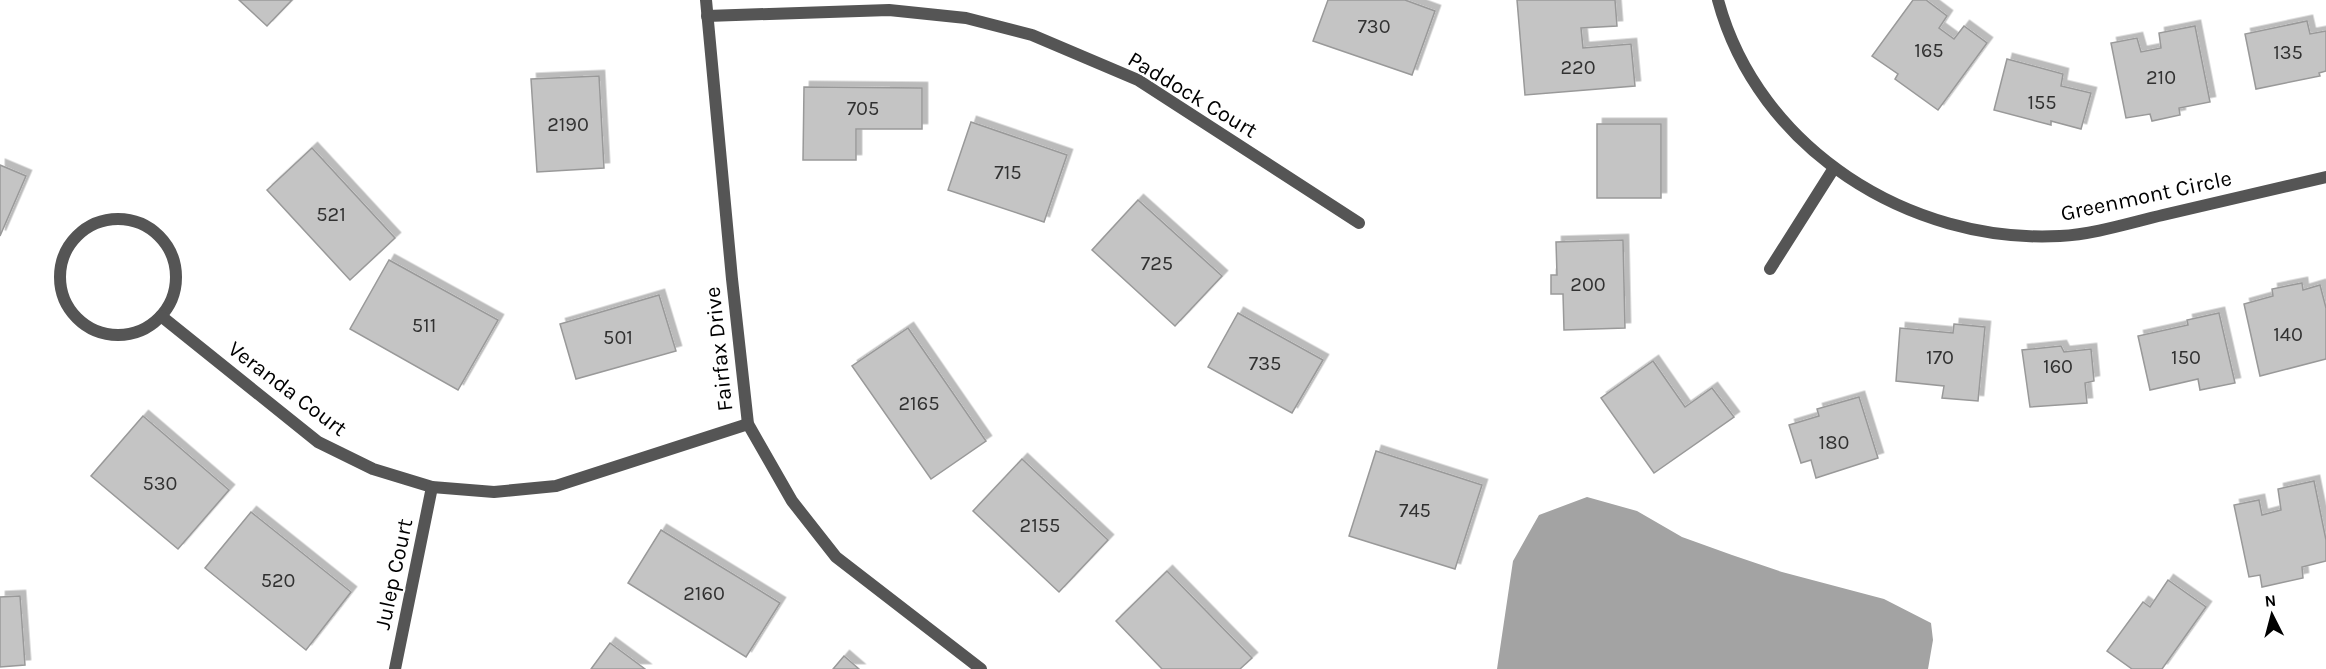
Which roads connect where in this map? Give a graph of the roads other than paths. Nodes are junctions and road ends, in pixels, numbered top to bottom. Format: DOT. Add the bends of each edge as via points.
graph roads {
  1 [pos="706,0"];
  2 [pos="1718,0"];
  3 [pos="707,16"];
  4 [pos="1834,168"];
  5 [pos="2326,177"];
  6 [pos="1359,223"];
  7 [pos="1770,268"];
  8 [pos="161,316"];
  9 [pos="748,424"];
  10 [pos="432,487"];
  11 [pos="395,669"];
  12 [pos="981,669"];
  1 -- 3 [label="street, Fairfax Drive"];
  2 -- 4 [label="street, Greenmont Circle" via="1744,65 1769,103 1799,138"];
  3 -- 6 [label="street, Paddock Court" via="889,10 966,18 1032,35 1138,80"];
  3 -- 9 [label="street, Fairfax Drive"];
  4 -- 5 [label="street, Greenmont Circle" via="1888,201 1941,223 2004,235 2061,236 2107,228"];
  4 -- 7 [label="street"];
  8 -- 8 [label="street" via="128,335 89,328 74,316 59,281 61,261 69,243 83,229 115,218 148,226 171,252 176,268 171,302"];
  8 -- 10 [label="street, Veranda Court" via="318,442 373,470"];
  9 -- 10 [label="street, Veranda Court" via="556,486 494,492"];
  9 -- 12 [label="street, Fairfax Drive" via="792,501 836,557"];
  10 -- 11 [label="street, Julep Court"];
}
